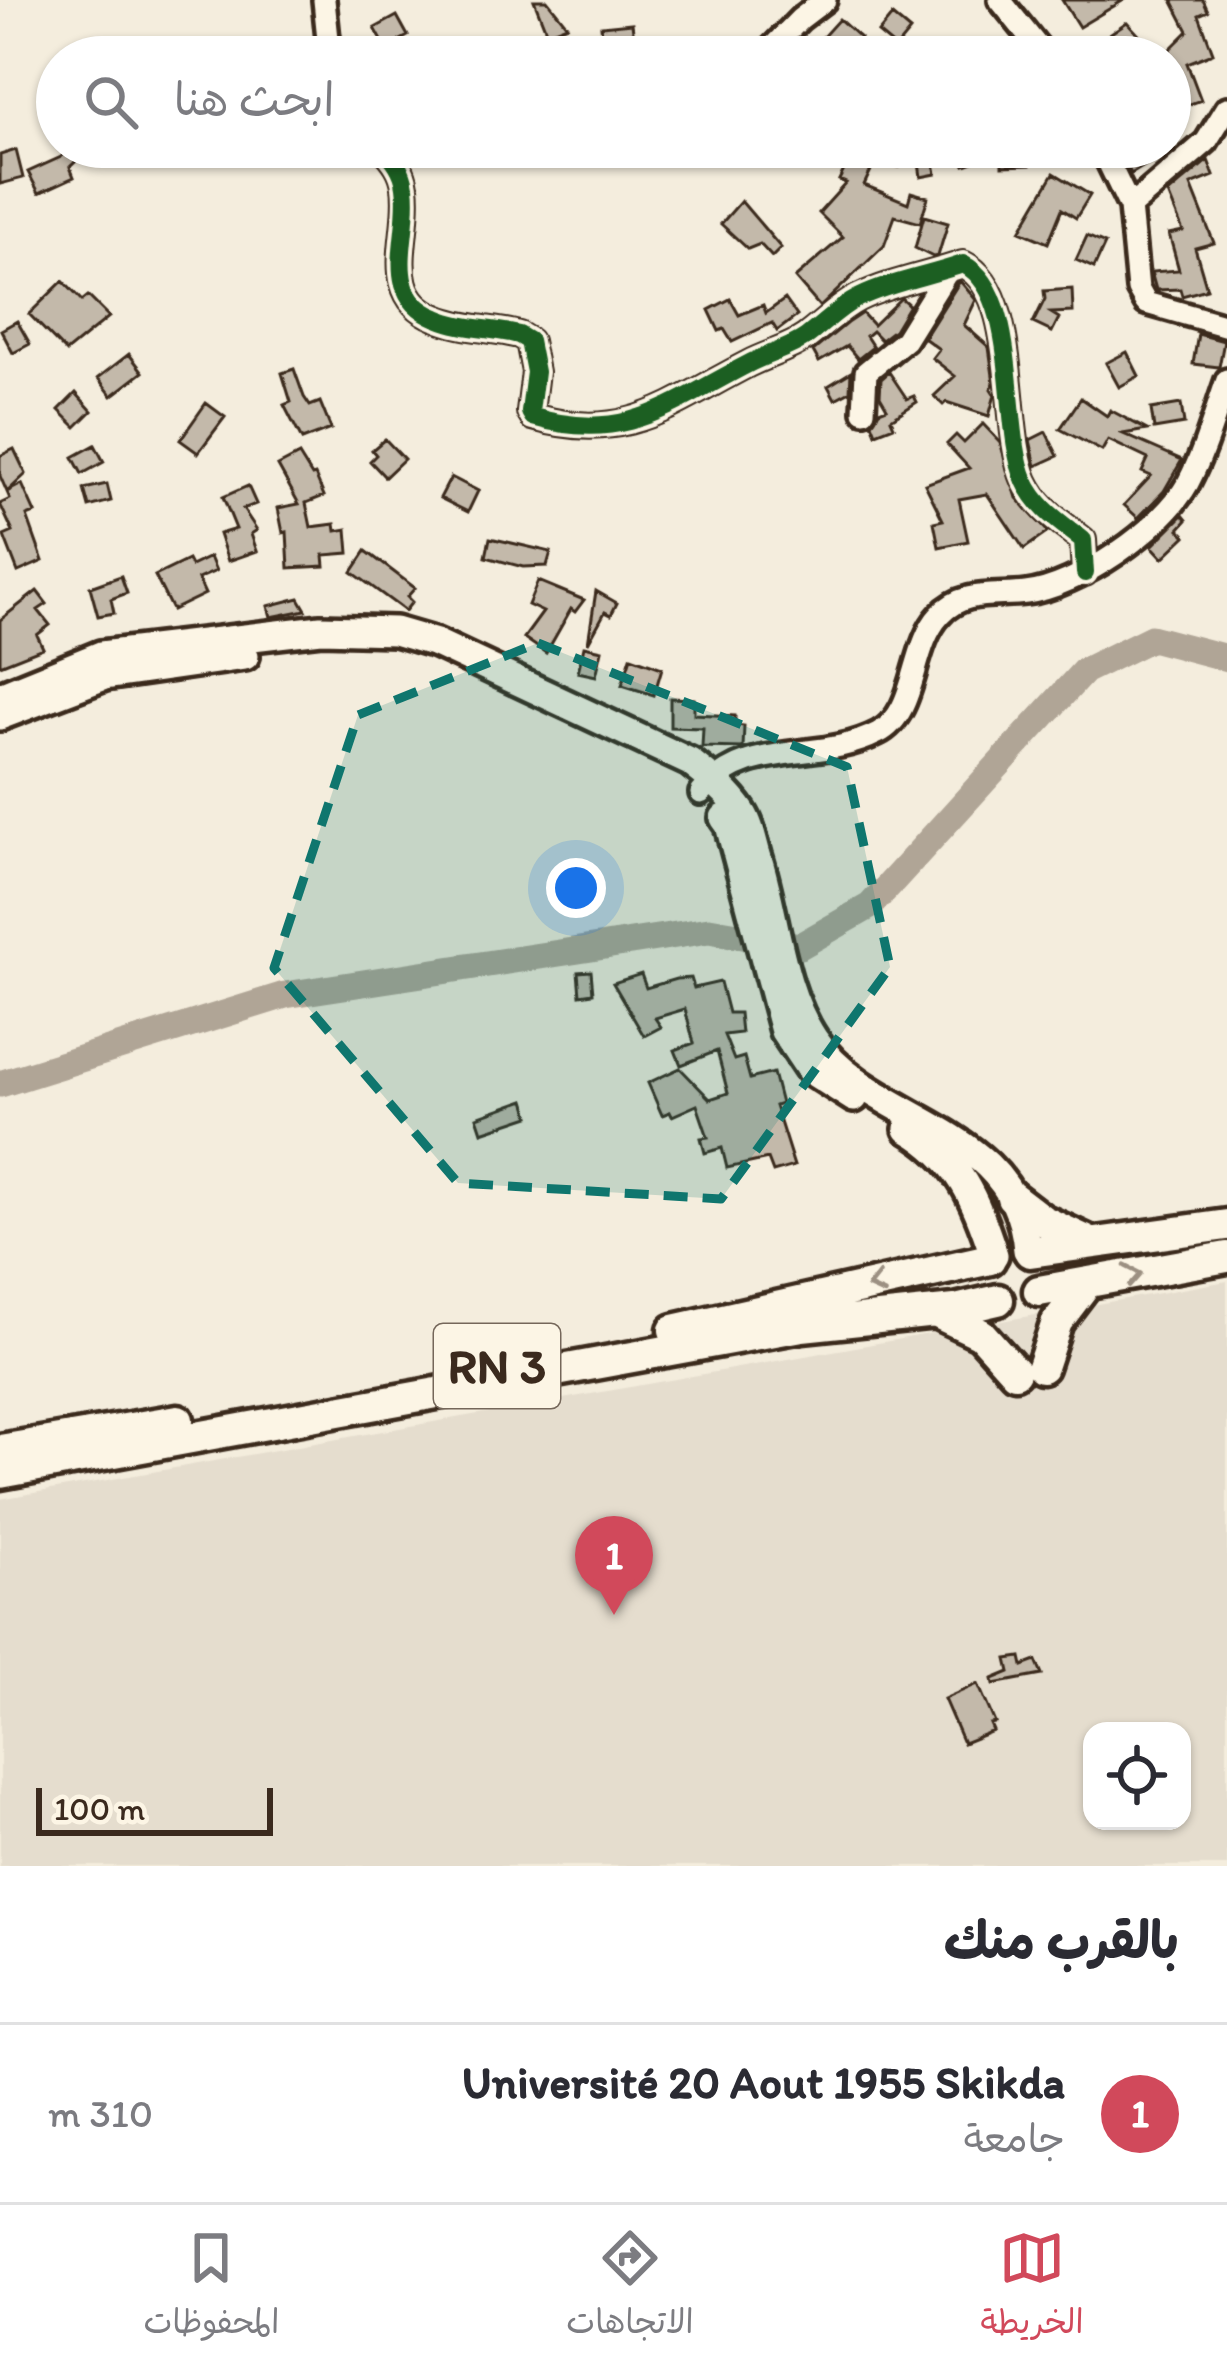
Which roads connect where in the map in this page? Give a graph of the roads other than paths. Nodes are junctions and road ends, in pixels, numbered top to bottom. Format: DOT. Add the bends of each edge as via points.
graph roads {
  1 [pos="324,0"];
  2 [pos="825,0"];
  3 [pos="1000,0"];
  4 [pos="328,36"];
  5 [pos="783,36"];
  6 [pos="1029,36"];
  7 [pos="1227,108"];
  8 [pos="1191,155"];
  9 [pos="400,168"];
  10 [pos="1111,168"];
  11 [pos="1176,168"];
  12 [pos="1130,207"];
  13 [pos="949,269"];
  14 [pos="1227,326"];
  15 [pos="1227,380"];
  16 [pos="864,411"];
  17 [pos="1085,573"];
  18 [pos="0,696"];
  19 [pos="0,716"];
  20 [pos="706,786"];
  21 [pos="772,958"];
  22 [pos="1012,1197"];
  23 [pos="1227,1225"];
  24 [pos="1093,1243"];
  25 [pos="1029,1251"];
  26 [pos="992,1257"];
  27 [pos="1227,1257"];
  28 [pos="1086,1284"];
  29 [pos="1039,1291"];
  30 [pos="998,1300"];
  31 [pos="932,1311"];
  32 [pos="0,1450"];
  33 [pos="0,1473"];
  1 -- 4 [label="street"];
  2 -- 5 [label="street"];
  3 -- 6 [label="street"];
  7 -- 8 [label="street"];
  9 -- 13 [label="street" via="400,271 409,299 431,316 530,341 530,412 556,424 632,422 788,347 854,300"];
  10 -- 12 [label="street"];
  11 -- 12 [label="street"];
  12 -- 14 [label="street" via="1146,303"];
  13 -- 16 [label="street" via="904,340 866,372"];
  13 -- 17 [label="street" via="963,264 983,281 1007,351 1010,422 1025,481 1042,507 1083,540"];
  15 -- 17 [label="street" via="1175,502"];
  17 -- 20 [label="street" via="1045,590 963,599 942,612 916,658 896,721 884,731 750,759"];
  18 -- 20 [label="main road" via="101,655 321,628 395,631 690,762"];
  19 -- 20 [label="main road" via="105,676 323,645 374,646 433,659"];
  20 -- 21 [label="main road" via="758,892"];
  21 -- 22 [label="main road" via="822,1051 968,1148"];
  21 -- 26 [label="main road" via="784,1031 802,1060 950,1160 974,1196"];
  22 -- 24 [label="highway"];
  22 -- 25 [label="main road"];
  23 -- 24 [label="highway"];
  24 -- 25 [label="highway"];
  25 -- 26 [label="highway" via="1013,1247"];
  25 -- 29 [label="highway" via="1042,1270"];
  26 -- 30 [label="highway" via="986,1285"];
  26 -- 32 [label="highway, RN 3, one-way" via="557,1355"];
  28 -- 27 [label="highway, one-way"];
  28 -- 29 [label="highway"];
  28 -- 31 [label="highway" via="1029,1370 982,1334"];
  29 -- 30 [label="highway" via="1018,1305"];
  30 -- 31 [label="highway, RN 3"];
  31 -- 33 [label="highway, RN 3" via="802,1326"];
}
